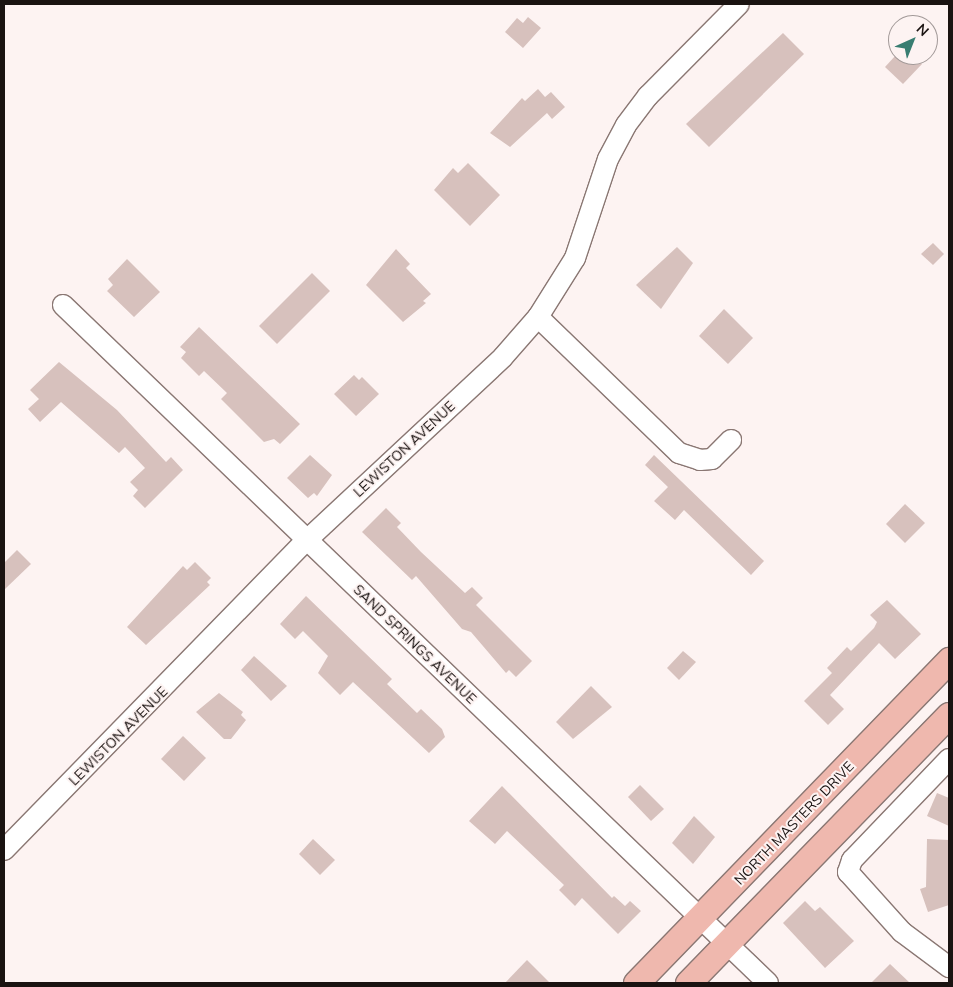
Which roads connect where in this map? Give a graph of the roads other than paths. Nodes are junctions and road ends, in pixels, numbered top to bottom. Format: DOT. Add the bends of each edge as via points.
graph roads {
  1 [pos="739,4"];
  2 [pos="63,305"];
  3 [pos="538,317"];
  4 [pos="731,440"];
  5 [pos="307,540"];
  6 [pos="949,660"];
  7 [pos="949,715"];
  8 [pos="949,759"];
  9 [pos="4,850"];
  10 [pos="701,918"];
  11 [pos="727,944"];
  12 [pos="949,967"];
  13 [pos="636,983"];
  14 [pos="688,983"];
  15 [pos="768,983"];
  1 -- 3 [label="street, LEWISTON AVENUE" via="648,96 626,125 608,159 575,258"];
  2 -- 5 [label="street, SAND SPRINGS AVENUE"];
  3 -- 4 [label="street" via="679,453 700,460 712,459"];
  3 -- 5 [label="street, LEWISTON AVENUE" via="503,357"];
  5 -- 9 [label="street, LEWISTON AVENUE"];
  5 -- 10 [label="street, SAND SPRINGS AVENUE"];
  6 -- 10 [label="main road, NORTH MASTERS DRIVE"];
  7 -- 11 [label="main road"];
  8 -- 12 [label="street" via="852,860 848,872 902,932"];
  10 -- 11 [label="street, SAND SPRINGS AVENUE"];
  10 -- 13 [label="main road, NORTH MASTERS DRIVE"];
  11 -- 14 [label="main road"];
  11 -- 15 [label="street, SAND SPRINGS AVENUE"];
}
